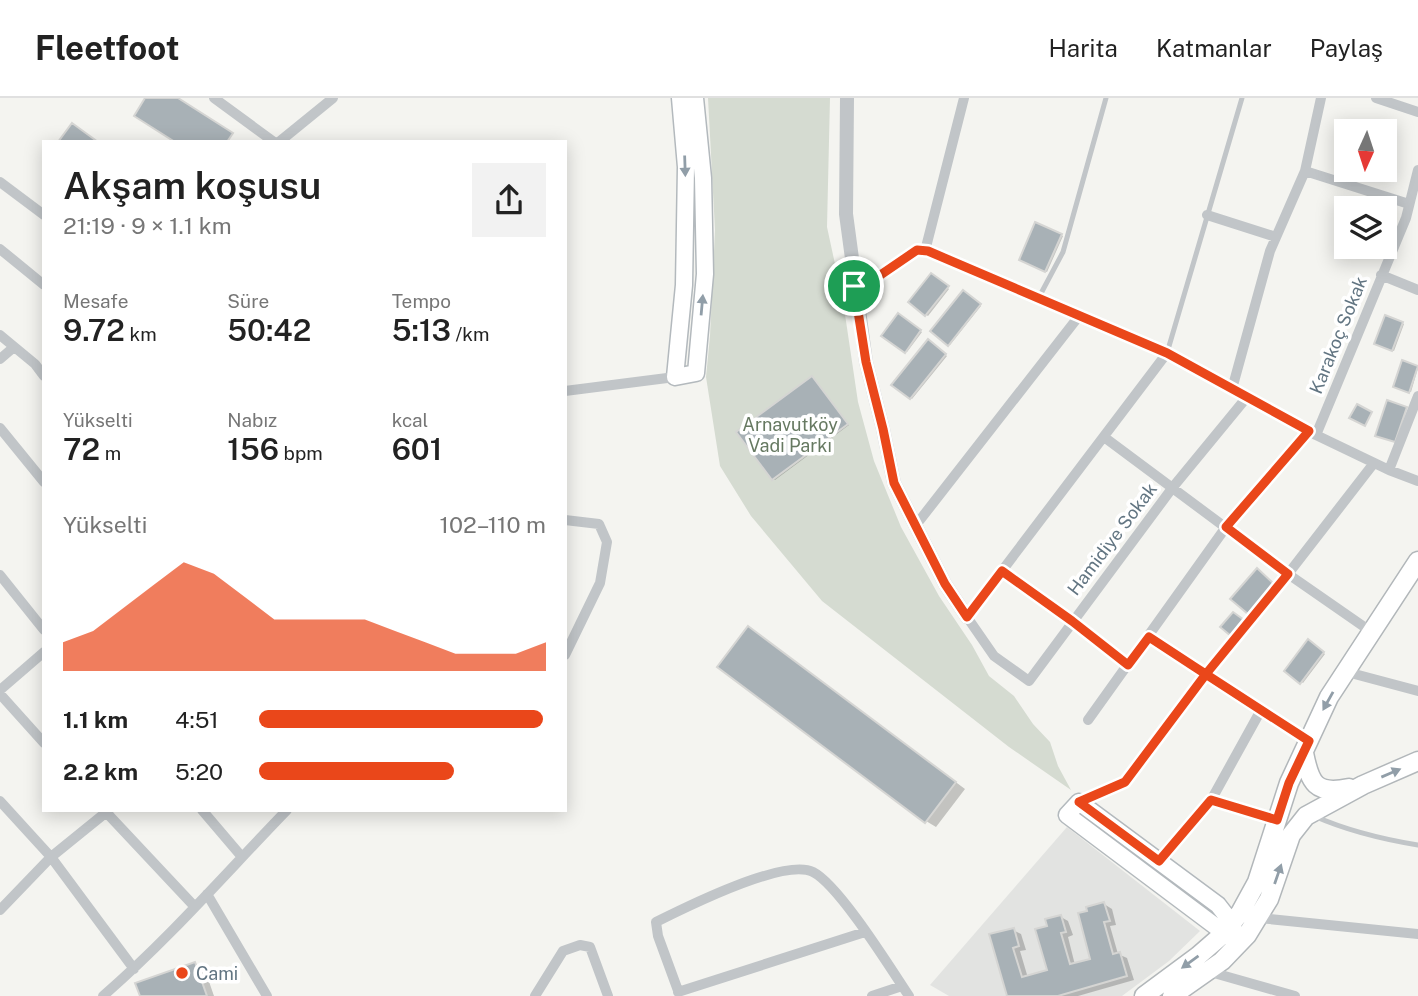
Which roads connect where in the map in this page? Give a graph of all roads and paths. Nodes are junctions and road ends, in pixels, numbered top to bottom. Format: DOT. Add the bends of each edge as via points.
graph roads {
  1 [pos="214,98"];
  2 [pos="333,98"];
  3 [pos="680,98"];
  4 [pos="695,98"];
  5 [pos="847,98"];
  6 [pos="964,98"];
  7 [pos="1106,98"];
  8 [pos="1242,98"];
  9 [pos="1321,98"];
  10 [pos="1376,98"];
  11 [pos="1418,112"];
  12 [pos="273,140"];
  13 [pos="279,140"];
  14 [pos="1418,170"];
  15 [pos="1304,171"];
  16 [pos="0,181"];
  17 [pos="1409,204"];
  18 [pos="42,213"];
  19 [pos="1207,215"];
  20 [pos="1276,237"];
  21 [pos="0,249"];
  22 [pos="925,251"];
  23 [pos="1381,275"];
  24 [pos="42,283"];
  25 [pos="854,286"];
  26 [pos="1418,290"];
  27 [pos="1038,299"];
  28 [pos="1079,316"];
  29 [pos="0,335"];
  30 [pos="14,347"];
  31 [pos="1167,353"];
  32 [pos="0,359"];
  33 [pos="40,360"];
  34 [pos="675,377"];
  35 [pos="1232,389"];
  36 [pos="567,391"];
  37 [pos="1418,396"];
  38 [pos="1247,397"];
  39 [pos="0,428"];
  40 [pos="1313,433"];
  41 [pos="1104,436"];
  42 [pos="1374,463"];
  43 [pos="1389,470"];
  44 [pos="42,480"];
  45 [pos="1418,481"];
  46 [pos="1173,486"];
  47 [pos="567,520"];
  48 [pos="916,525"];
  49 [pos="1226,527"];
  50 [pos="1418,561"];
  51 [pos="1002,571"];
  52 [pos="1288,574"];
  53 [pos="0,575"];
  54 [pos="967,617"];
  55 [pos="1072,621"];
  56 [pos="42,628"];
  57 [pos="1373,633"];
  58 [pos="1149,637"];
  59 [pos="567,651"];
  60 [pos="42,654"];
  61 [pos="1128,665"];
  62 [pos="1347,672"];
  63 [pos="1206,674"];
  64 [pos="1418,691"];
  65 [pos="0,692"];
  66 [pos="1261,710"];
  67 [pos="1088,720"];
  68 [pos="42,741"];
  69 [pos="1306,747"];
  70 [pos="1418,761"];
  71 [pos="1363,785"];
  72 [pos="1211,800"];
  73 [pos="0,801"];
  74 [pos="1079,802"];
  75 [pos="105,812"];
  76 [pos="107,812"];
  77 [pos="204,812"];
  78 [pos="285,812"];
  79 [pos="1310,814"];
  80 [pos="1277,820"];
  81 [pos="1418,845"];
  82 [pos="51,857"];
  83 [pos="242,857"];
  84 [pos="1159,861"];
  85 [pos="207,894"];
  86 [pos="195,907"];
  87 [pos="0,911"];
  88 [pos="1259,918"];
  89 [pos="1228,928"];
  90 [pos="865,932"];
  91 [pos="1418,934"];
  92 [pos="1239,944"];
  93 [pos="134,969"];
  94 [pos="1207,971"];
  95 [pos="902,986"];
  96 [pos="679,994"];
  97 [pos="103,996"];
  98 [pos="267,996"];
  99 [pos="535,996"];
  100 [pos="608,996"];
  101 [pos="872,996"];
  102 [pos="909,996"];
  103 [pos="1144,996"];
  104 [pos="1172,996"];
  105 [pos="1295,996"];
  1 -- 12 [label="street"];
  2 -- 13 [label="street"];
  3 -- 34 [label="main road, one-way" via="686,167 684,285"];
  34 -- 4 [label="main road, one-way" via="696,373 705,274"];
  5 -- 25 [label="street" via="846,214"];
  6 -- 22 [label="street"];
  7 -- 27 [label="lane" via="1063,252"];
  8 -- 19 [label="lane"];
  9 -- 15 [label="street"];
  10 -- 11 [label="street"];
  14 -- 17 [label="street, Karakoç Sokak"];
  15 -- 17 [label="street"];
  15 -- 20 [label="street"];
  16 -- 18 [label="street"];
  17 -- 23 [label="street, Karakoç Sokak"];
  19 -- 20 [label="street"];
  19 -- 31 [label="lane"];
  20 -- 35 [label="street"];
  21 -- 24 [label="street"];
  22 -- 25 [label="street" via="917,250 876,278"];
  22 -- 27 [label="street"];
  23 -- 26 [label="street"];
  23 -- 40 [label="street, Karakoç Sokak"];
  25 -- 48 [label="street" via="894,483"];
  27 -- 28 [label="street"];
  28 -- 31 [label="street"];
  28 -- 48 [label="street"];
  29 -- 30 [label="street"];
  30 -- 32 [label="street"];
  30 -- 33 [label="street"];
  31 -- 35 [label="street"];
  31 -- 41 [label="street"];
  34 -- 36 [label="street"];
  35 -- 38 [label="street"];
  37 -- 43 [label="street"];
  38 -- 40 [label="street"];
  38 -- 46 [label="street, Hamidiye Sokak"];
  39 -- 44 [label="street"];
  40 -- 42 [label="street"];
  40 -- 49 [label="street, Karakoç Sokak"];
  41 -- 46 [label="street"];
  41 -- 51 [label="street"];
  42 -- 43 [label="street"];
  42 -- 52 [label="street"];
  43 -- 45 [label="street"];
  46 -- 49 [label="street"];
  46 -- 55 [label="street, Hamidiye Sokak"];
  47 -- 59 [label="street" via="600,524 607,542 600,583"];
  48 -- 54 [label="street"];
  49 -- 52 [label="street"];
  49 -- 58 [label="street, Karakoç Sokak"];
  50 -- 57 [label="main road"];
  51 -- 54 [label="street"];
  51 -- 55 [label="street"];
  52 -- 57 [label="street"];
  52 -- 63 [label="street"];
  53 -- 56 [label="street"];
  54 -- 55 [label="street, Hamidiye Sokak" via="994,656 1030,681"];
  55 -- 61 [label="street"];
  57 -- 62 [label="main road"];
  58 -- 61 [label="street, Karakoç Sokak"];
  58 -- 63 [label="street"];
  60 -- 65 [label="street"];
  61 -- 67 [label="street, Karakoç Sokak"];
  62 -- 64 [label="street"];
  62 -- 69 [label="main road, one-way" via="1329,697"];
  63 -- 66 [label="street"];
  63 -- 74 [label="street" via="1125,782"];
  65 -- 68 [label="street"];
  66 -- 69 [label="street"];
  66 -- 72 [label="street"];
  69 -- 71 [label="main road" via="1309,777 1316,786 1336,791"];
  69 -- 80 [label="main road"];
  71 -- 70 [label="main road, one-way"];
  71 -- 79 [label="main road"];
  72 -- 80 [label="street"];
  72 -- 84 [label="street"];
  73 -- 82 [label="street"];
  74 -- 84 [label="main road"];
  74 -- 89 [label="main road" via="1067,815"];
  75 -- 82 [label="street"];
  76 -- 86 [label="street"];
  77 -- 83 [label="street"];
  78 -- 83 [label="street"];
  79 -- 81 [label="lane" via="1374,838"];
  88 -- 79 [label="main road, one-way" via="1291,835"];
  80 -- 89 [label="main road" via="1257,882"];
  82 -- 87 [label="street"];
  82 -- 93 [label="street"];
  83 -- 85 [label="street"];
  84 -- 89 [label="main road" via="1218,905"];
  85 -- 86 [label="street"];
  85 -- 98 [label="street"];
  86 -- 93 [label="street"];
  88 -- 91 [label="street"];
  88 -- 92 [label="main road"];
  89 -- 92 [label="main road"];
  89 -- 103 [label="main road, one-way"];
  90 -- 95 [label="street"];
  90 -- 96 [label="street"];
  90 -- 96 [label="street" via="836,892 813,872 791,869 768,874 656,922"];
  92 -- 94 [label="main road"];
  93 -- 97 [label="street"];
  94 -- 104 [label="main road"];
  94 -- 105 [label="street"];
  95 -- 101 [label="street"];
  95 -- 102 [label="street"];
  99 -- 100 [label="street" via="563,951 580,946 590,947"];
}
